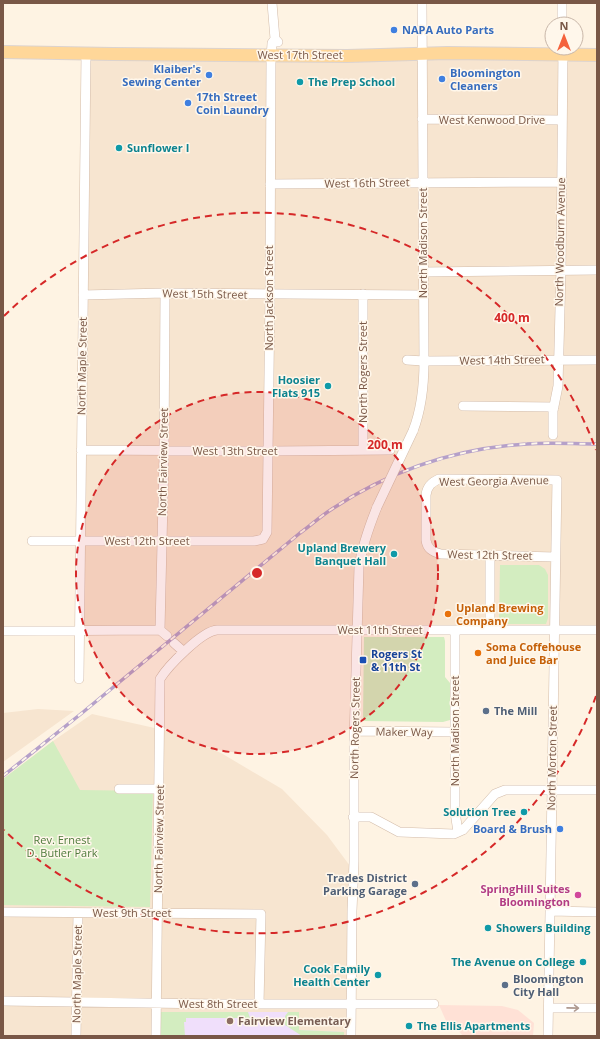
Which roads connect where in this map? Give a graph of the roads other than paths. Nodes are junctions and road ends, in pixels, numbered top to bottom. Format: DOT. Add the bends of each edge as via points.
graph roads {
  1 [pos="272,3"];
  2 [pos="422,3"];
  3 [pos="562,3"];
  4 [pos="562,16"];
  5 [pos="544,51"];
  6 [pos="3,52"];
  7 [pos="86,54"];
  8 [pos="422,54"];
  9 [pos="584,54"];
  10 [pos="275,55"];
  11 [pos="597,55"];
  12 [pos="562,56"];
  13 [pos="422,119"];
  14 [pos="562,120"];
  15 [pos="561,182"];
  16 [pos="423,183"];
  17 [pos="270,184"];
  18 [pos="561,270"];
  19 [pos="597,270"];
  20 [pos="423,272"];
  21 [pos="165,293"];
  22 [pos="363,294"];
  23 [pos="83,295"];
  24 [pos="270,295"];
  25 [pos="423,295"];
  26 [pos="407,360"];
  27 [pos="558,360"];
  28 [pos="597,360"];
  29 [pos="424,361"];
  30 [pos="463,406"];
  31 [pos="554,406"];
  32 [pos="413,431"];
  33 [pos="553,435"];
  34 [pos="81,450"];
  35 [pos="164,450"];
  36 [pos="362,450"];
  37 [pos="390,450"];
  38 [pos="268,451"];
  39 [pos="557,480"];
  40 [pos="263,539"];
  41 [pos="32,541"];
  42 [pos="80,541"];
  43 [pos="162,542"];
  44 [pos="428,547"];
  45 [pos="490,555"];
  46 [pos="555,557"];
  47 [pos="357,630"];
  48 [pos="455,630"];
  49 [pos="490,630"];
  50 [pos="554,630"];
  51 [pos="597,630"];
  52 [pos="3,631"];
  53 [pos="79,631"];
  54 [pos="174,643"];
  55 [pos="184,652"];
  56 [pos="79,679"];
  57 [pos="354,731"];
  58 [pos="455,732"];
  59 [pos="119,789"];
  60 [pos="160,789"];
  61 [pos="552,790"];
  62 [pos="597,790"];
  63 [pos="353,817"];
  64 [pos="458,832"];
  65 [pos="550,911"];
  66 [pos="3,912"];
  67 [pos="597,912"];
  68 [pos="78,913"];
  69 [pos="158,913"];
  70 [pos="3,1001"];
  71 [pos="76,1002"];
  72 [pos="156,1003"];
  73 [pos="259,1004"];
  74 [pos="351,1004"];
  75 [pos="434,1004"];
  76 [pos="549,1008"];
  77 [pos="597,1008"];
  78 [pos="76,1036"];
  79 [pos="156,1036"];
  80 [pos="351,1036"];
  81 [pos="548,1036"];
  1 -- 10 [label="street, North Jackson Street" via="275,39 278,42"];
  2 -- 8 [label="street, North Madison Street"];
  3 -- 4 [label="street"];
  5 -- 8 [label="main road, West 17th Street"];
  6 -- 7 [label="main road, West 17th Street"];
  7 -- 10 [label="main road, West 17th Street"];
  7 -- 23 [label="street, North Maple Street"];
  8 -- 10 [label="main road, West 17th Street"];
  8 -- 13 [label="street, North Madison Street"];
  9 -- 11 [label="main road, West 17th Street"];
  10 -- 17 [label="street, North Jackson Street"];
  12 -- 14 [label="street, North Woodburn Avenue"];
  13 -- 14 [label="street, West Kenwood Drive"];
  13 -- 16 [label="street, North Madison Street"];
  14 -- 15 [label="street, North Woodburn Avenue"];
  15 -- 16 [label="street, West 16th Street"];
  15 -- 18 [label="street, North Woodburn Avenue"];
  16 -- 17 [label="street, West 16th Street"];
  16 -- 20 [label="street, North Madison Street"];
  17 -- 24 [label="street, North Jackson Street"];
  18 -- 19 [label="street"];
  18 -- 20 [label="street"];
  18 -- 27 [label="street, North Woodburn Avenue"];
  20 -- 25 [label="street, North Madison Street"];
  21 -- 23 [label="street, West 15th Street"];
  21 -- 24 [label="street, West 15th Street"];
  21 -- 35 [label="street, North Fairview Street"];
  22 -- 24 [label="street, West 15th Street"];
  22 -- 25 [label="street, West 15th Street"];
  22 -- 36 [label="street, North Rogers Street"];
  23 -- 34 [label="street, North Maple Street"];
  24 -- 38 [label="street, North Jackson Street"];
  25 -- 29 [label="street, North Madison Street"];
  26 -- 29 [label="street, West 14th Street"];
  27 -- 28 [label="street, West 14th Street"];
  27 -- 29 [label="street, West 14th Street"];
  27 -- 31 [label="street, North Woodburn Avenue" via="558,386"];
  29 -- 32 [label="street, North Madison Street" via="422,404"];
  30 -- 31 [label="street"];
  31 -- 33 [label="street, North Woodburn Avenue"];
  32 -- 47 [label="street, North Rogers Street, bridge" via="367,530 359,567"];
  34 -- 35 [label="street, West 13th Street"];
  34 -- 42 [label="street, North Maple Street"];
  35 -- 38 [label="street, West 13th Street"];
  35 -- 43 [label="street, North Fairview Street"];
  36 -- 37 [label="street, West 13th Street"];
  36 -- 38 [label="street, West 13th Street"];
  38 -- 40 [label="street, North Jackson Street" via="267,532"];
  39 -- 44 [label="street, West Georgia Avenue" via="439,480 431,484 426,494"];
  39 -- 46 [label="street, North Morton Street"];
  40 -- 43 [label="street, West 12th Street"];
  41 -- 42 [label="street, West 12th Street"];
  42 -- 43 [label="street, West 12th Street"];
  42 -- 53 [label="street, North Maple Street"];
  43 -- 53 [label="street, North Fairview Street" via="163,633"];
  44 -- 45 [label="street, West 12th Street" via="433,552 441,554"];
  45 -- 46 [label="street, West 12th Street"];
  45 -- 49 [label="street"];
  46 -- 50 [label="street, North Morton Street"];
  47 -- 48 [label="street, West 11th Street"];
  47 -- 55 [label="street, West 11th Street" via="213,630"];
  47 -- 57 [label="street, North Rogers Street"];
  48 -- 49 [label="street, West 11th Street"];
  48 -- 58 [label="street, North Madison Street"];
  49 -- 50 [label="street, West 11th Street"];
  50 -- 51 [label="street, West 11th Street"];
  50 -- 61 [label="street, North Morton Street"];
  52 -- 53 [label="street"];
  53 -- 56 [label="street, North Maple Street"];
  54 -- 55 [label="street"];
  55 -- 60 [label="street, North Fairview Street" via="160,680"];
  57 -- 58 [label="street, Maker Way"];
  57 -- 63 [label="street, North Rogers Street"];
  58 -- 64 [label="street, North Madison Street"];
  59 -- 60 [label="street"];
  60 -- 69 [label="street, North Fairview Street"];
  61 -- 62 [label="street"];
  61 -- 64 [label="street" via="500,791 463,830"];
  61 -- 65 [label="street, North Morton Street"];
  63 -- 64 [label="street" via="371,818 402,832"];
  63 -- 74 [label="street, North Rogers Street"];
  65 -- 67 [label="street"];
  65 -- 76 [label="street, North Morton Street"];
  66 -- 68 [label="street, West 9th Street"];
  68 -- 69 [label="street, West 9th Street"];
  68 -- 71 [label="street, North Maple Street"];
  69 -- 72 [label="street, North Fairview Street"];
  69 -- 73 [label="street, West 9th Street" via="261,914"];
  70 -- 71 [label="street, West 8th Street"];
  71 -- 72 [label="street, West 8th Street"];
  71 -- 78 [label="street, North Maple Street"];
  72 -- 73 [label="street, West 8th Street"];
  72 -- 79 [label="street, North Fairview Street"];
  73 -- 74 [label="street, West 8th Street"];
  74 -- 75 [label="street, West 8th Street"];
  74 -- 80 [label="street, North Rogers Street"];
  76 -- 77 [label="street, one-way"];
  76 -- 81 [label="street, North Morton Street"];
}
